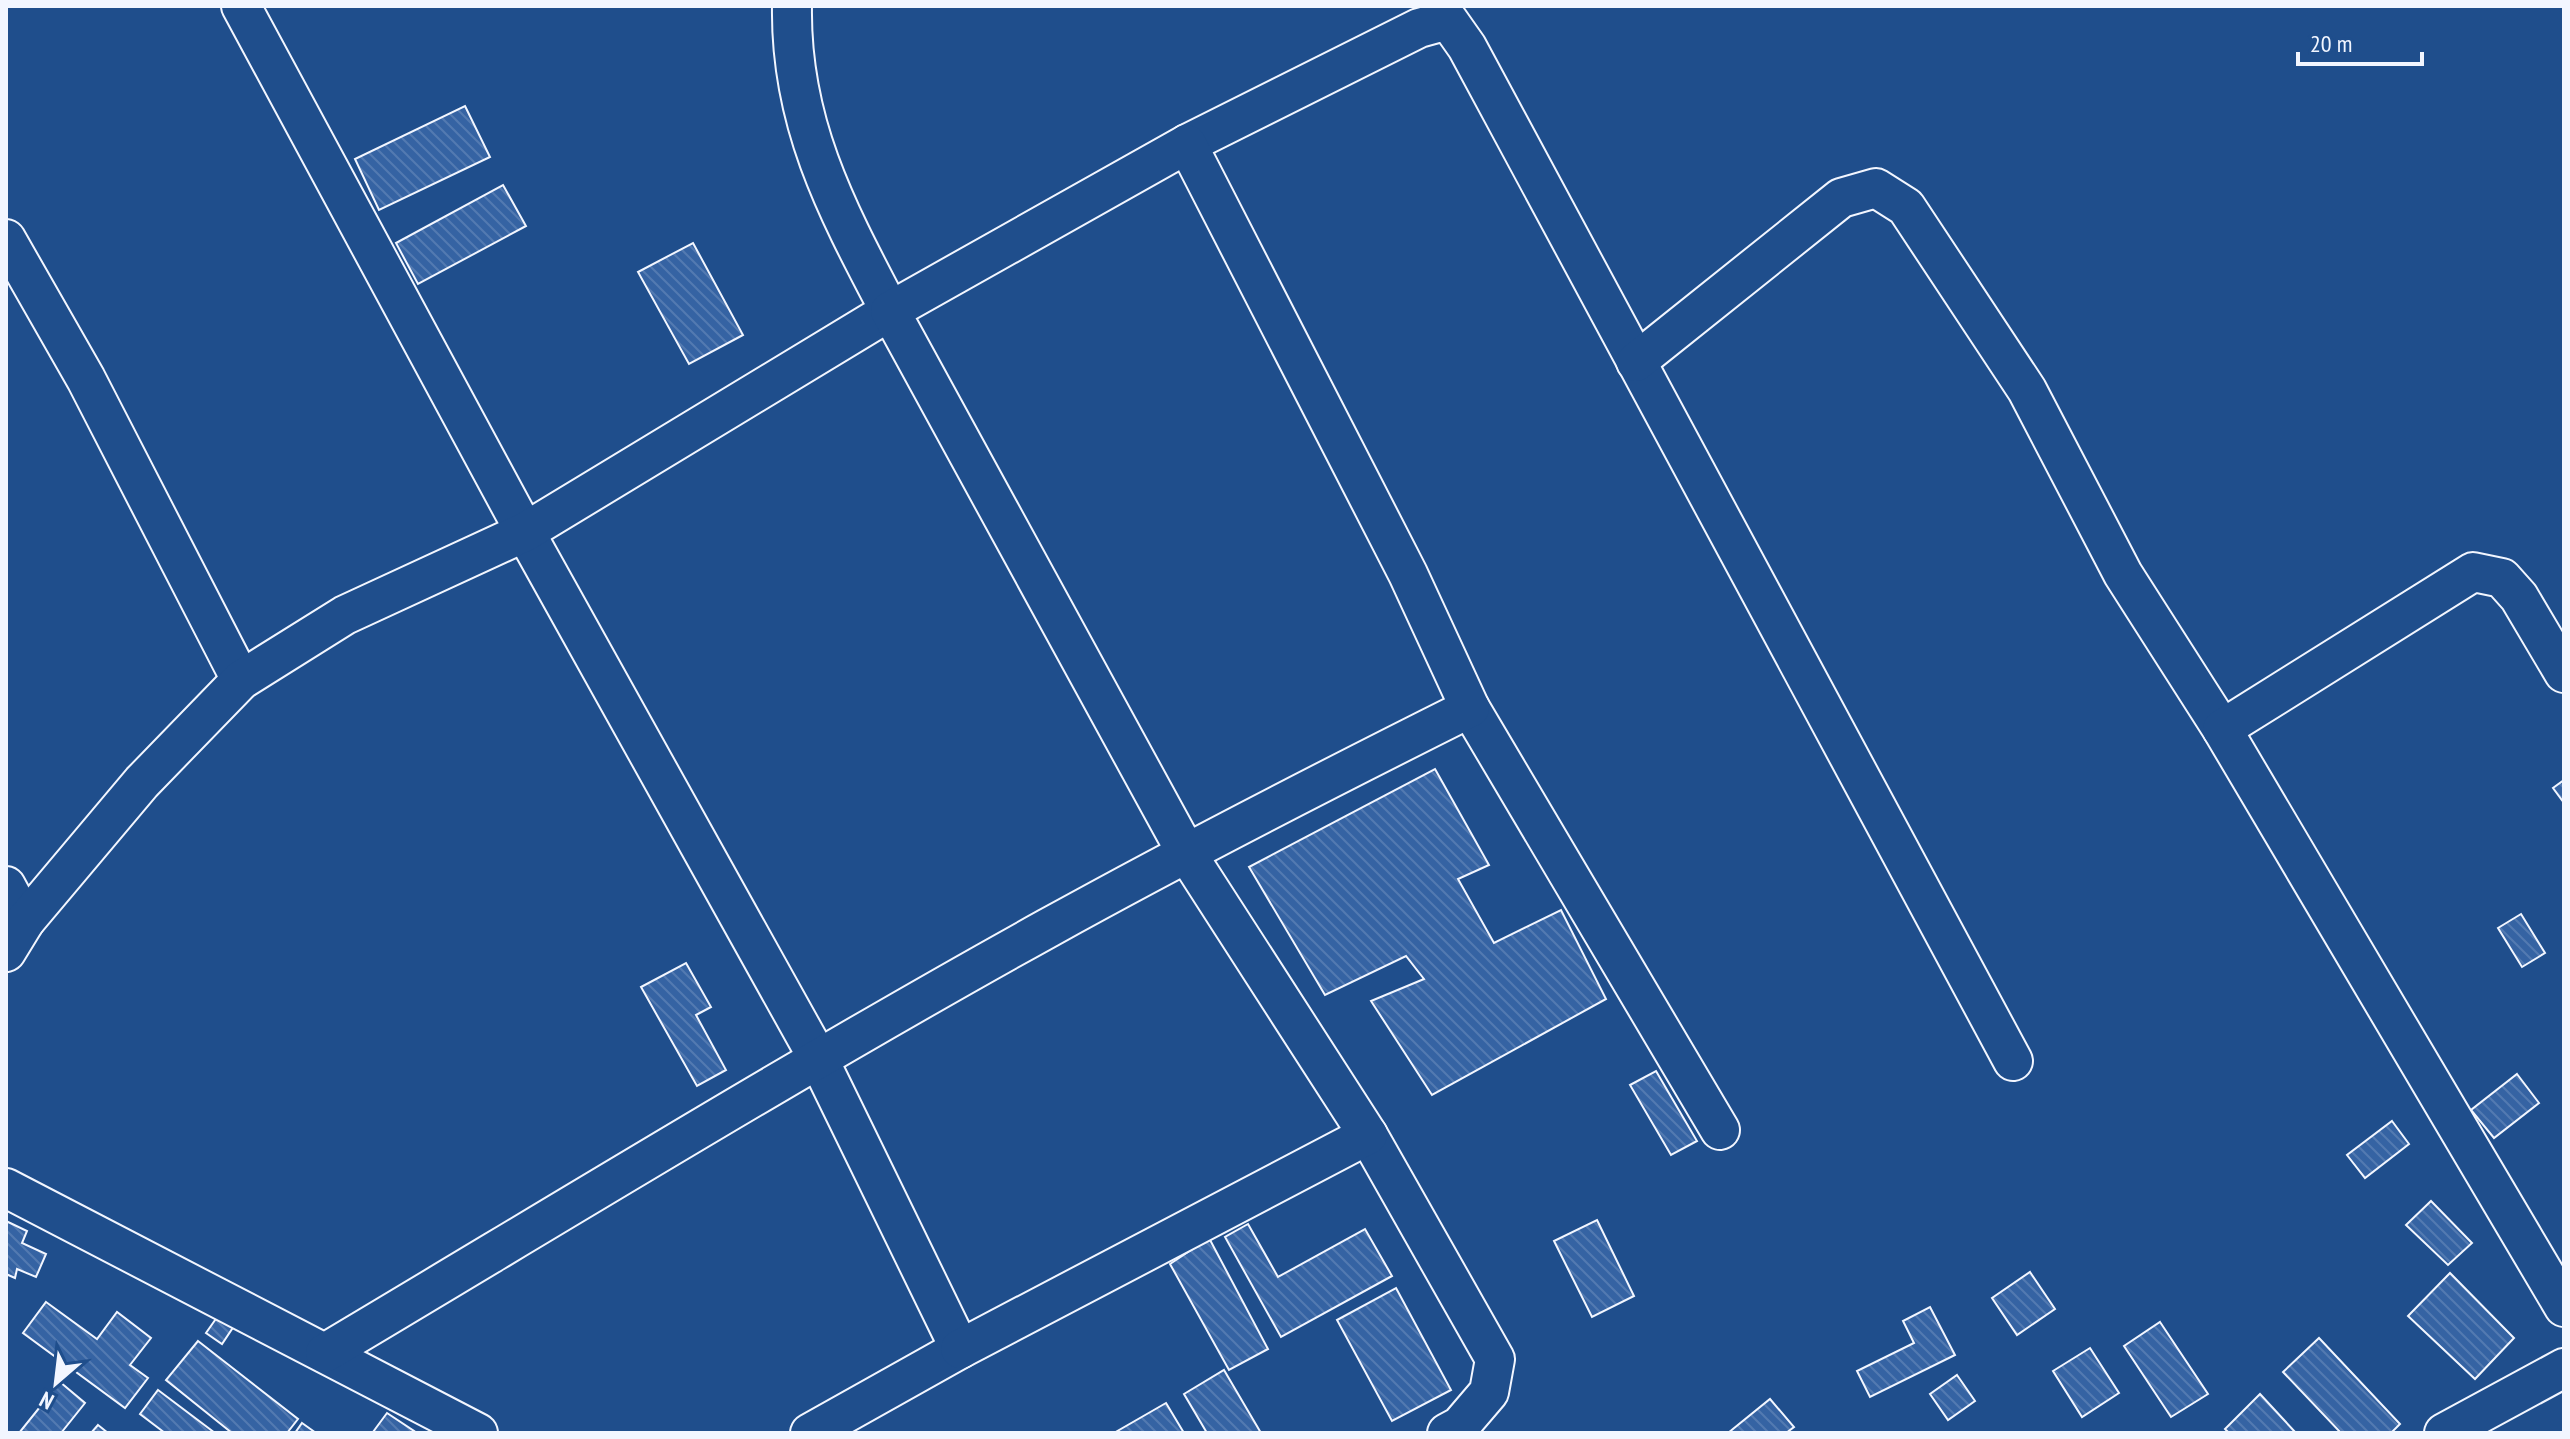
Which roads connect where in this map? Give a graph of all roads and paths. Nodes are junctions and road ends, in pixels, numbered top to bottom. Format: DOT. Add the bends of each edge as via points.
graph roads {
  1 [pos="241,6"];
  2 [pos="792,6"];
  3 [pos="1187,144"];
  4 [pos="6,239"];
  5 [pos="890,311"];
  6 [pos="1636,362"];
  7 [pos="525,532"];
  8 [pos="2564,673"];
  9 [pos="241,680"];
  10 [pos="1470,708"];
  11 [pos="2222,729"];
  12 [pos="1187,854"];
  13 [pos="6,886"];
  14 [pos="16,937"];
  15 [pos="819,1060"];
  16 [pos="2013,1061"];
  17 [pos="1720,1130"];
  18 [pos="1368,1135"];
  19 [pos="6,1188"];
  20 [pos="2564,1307"];
  21 [pos="960,1349"];
  22 [pos="325,1353"];
  23 [pos="2564,1368"];
  24 [pos="478,1433"];
  25 [pos="810,1433"];
  26 [pos="1447,1433"];
  27 [pos="2444,1433"];
  1 -- 7 [label="street"];
  2 -- 5 [label="street" via="791,54 800,103 842,217"];
  3 -- 5 [label="street"];
  3 -- 6 [label="street" via="1419,28 1448,20"];
  3 -- 10 [label="street" via="1408,574"];
  4 -- 9 [label="street" via="86,379"];
  5 -- 7 [label="street"];
  5 -- 12 [label="street"];
  6 -- 11 [label="street" via="1841,198 1876,188 1896,200 1906,207 2027,390 2123,574"];
  6 -- 16 [label="street"];
  7 -- 9 [label="street" via="345,615"];
  7 -- 15 [label="street"];
  8 -- 11 [label="street" via="2502,578 2473,572"];
  9 -- 14 [label="street" via="142,782"];
  10 -- 12 [label="street"];
  10 -- 17 [label="street"];
  11 -- 20 [label="street"];
  12 -- 15 [label="street"];
  12 -- 18 [label="street"];
  13 -- 14 [label="street"];
  15 -- 21 [label="street"];
  15 -- 22 [label="street"];
  18 -- 21 [label="street"];
  18 -- 26 [label="street" via="1495,1359 1489,1392 1460,1426"];
  19 -- 22 [label="street"];
  21 -- 25 [label="street"];
  22 -- 24 [label="street"];
  23 -- 27 [label="street"];
}
